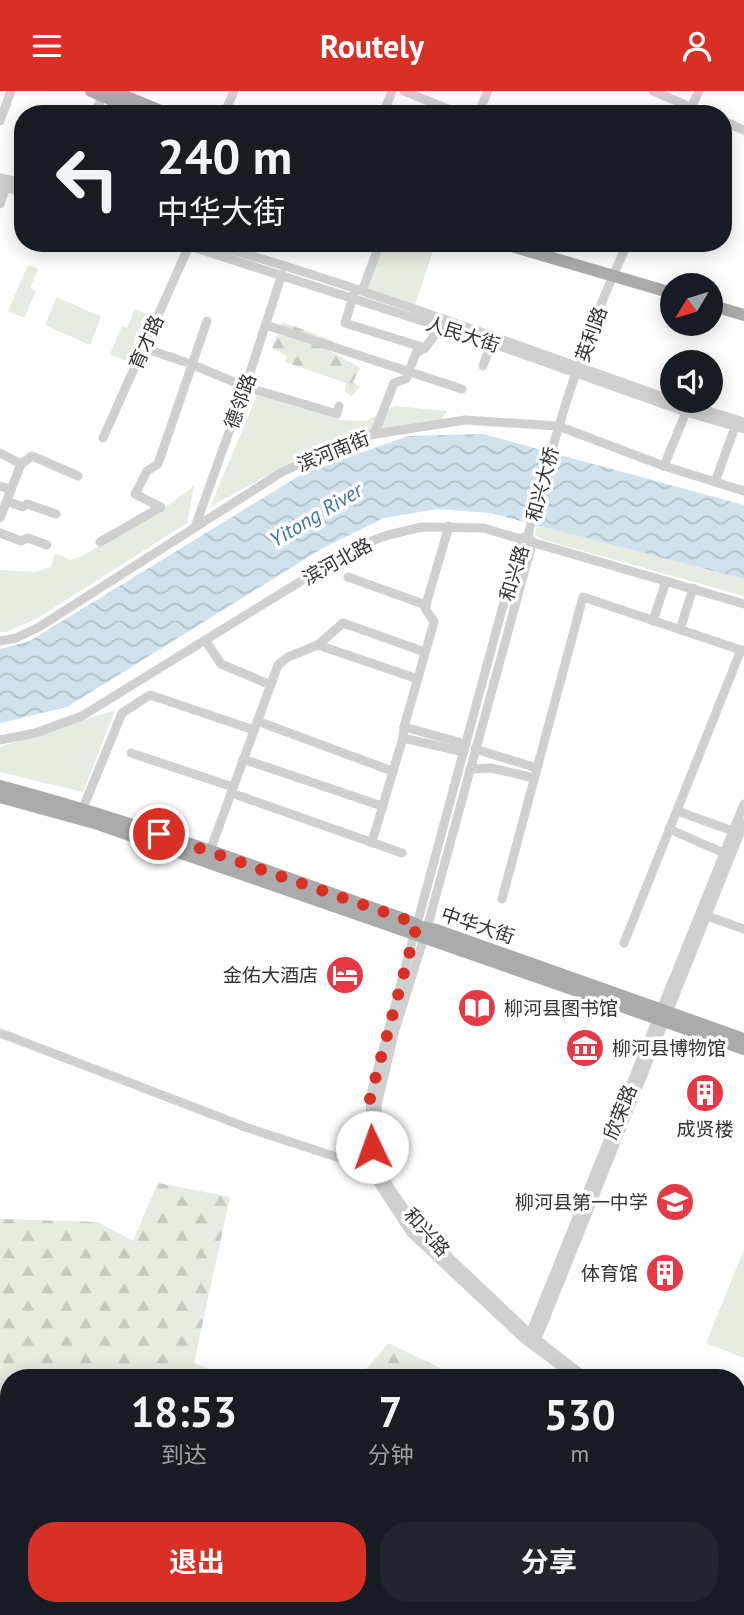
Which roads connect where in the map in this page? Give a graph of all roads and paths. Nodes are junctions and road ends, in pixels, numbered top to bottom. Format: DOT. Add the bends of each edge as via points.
graph roads {
  1 [pos="11,91"];
  2 [pos="404,91"];
  3 [pos="653,91"];
  4 [pos="103,92"];
  5 [pos="128,105"];
  6 [pos="141,105"];
  7 [pos="438,105"];
  8 [pos="680,105"];
  9 [pos="0,121"];
  10 [pos="3,187"];
  11 [pos="0,204"];
  12 [pos="182,252"];
  13 [pos="208,252"];
  14 [pos="235,252"];
  15 [pos="376,252"];
  16 [pos="536,252"];
  17 [pos="556,252"];
  18 [pos="624,252"];
  19 [pos="614,272"];
  20 [pos="282,274"];
  21 [pos="660,283"];
  22 [pos="660,289"];
  23 [pos="357,292"];
  24 [pos="723,302"];
  25 [pos="744,308"];
  26 [pos="723,309"];
  27 [pos="744,315"];
  28 [pos="207,321"];
  29 [pos="444,323"];
  30 [pos="266,325"];
  31 [pos="491,343"];
  32 [pos="144,348"];
  33 [pos="425,348"];
  34 [pos="192,365"];
  35 [pos="483,366"];
  36 [pos="578,370"];
  37 [pos="408,372"];
  38 [pos="246,387"];
  39 [pos="463,390"];
  40 [pos="660,396"];
  41 [pos="660,402"];
  42 [pos="340,406"];
  43 [pos="686,413"];
  44 [pos="690,413"];
  45 [pos="708,413"];
  46 [pos="741,426"];
  47 [pos="557,429"];
  48 [pos="375,432"];
  49 [pos="103,438"];
  50 [pos="0,453"];
  51 [pos="21,464"];
  52 [pos="664,466"];
  53 [pos="78,476"];
  54 [pos="715,482"];
  55 [pos="0,486"];
  56 [pos="11,490"];
  57 [pos="744,491"];
  58 [pos="7,501"];
  59 [pos="56,514"];
  60 [pos="0,516"];
  61 [pos="449,526"];
  62 [pos="194,528"];
  63 [pos="0,533"];
  64 [pos="527,538"];
  65 [pos="100,542"];
  66 [pos="47,545"];
  67 [pos="348,577"];
  68 [pos="666,581"];
  69 [pos="693,588"];
  70 [pos="744,604"];
  71 [pos="426,605"];
  72 [pos="653,621"];
  73 [pos="680,630"];
  74 [pos="205,640"];
  75 [pos="0,641"];
  76 [pos="318,645"];
  77 [pos="742,651"];
  78 [pos="425,652"];
  79 [pos="418,679"];
  80 [pos="271,685"];
  81 [pos="256,726"];
  82 [pos="404,727"];
  83 [pos="403,738"];
  84 [pos="0,740"];
  85 [pos="469,748"];
  86 [pos="131,753"];
  87 [pos="243,759"];
  88 [pos="537,768"];
  89 [pos="470,769"];
  90 [pos="392,771"];
  91 [pos="534,778"];
  92 [pos="0,786"];
  93 [pos="232,790"];
  94 [pos="0,797"];
  95 [pos="744,804"];
  96 [pos="382,806"];
  97 [pos="83,808"];
  98 [pos="677,811"];
  99 [pos="744,823"];
  100 [pos="669,829"];
  101 [pos="733,831"];
  102 [pos="372,842"];
  103 [pos="210,851"];
  104 [pos="402,853"];
  105 [pos="724,853"];
  106 [pos="502,899"];
  107 [pos="707,916"];
  108 [pos="744,929"];
  109 [pos="420,931"];
  110 [pos="624,943"];
  111 [pos="663,1016"];
  112 [pos="0,1033"];
  113 [pos="744,1039"];
  114 [pos="744,1049"];
  115 [pos="377,1170"];
  116 [pos="531,1339"];
  117 [pos="566,1369"];
  118 [pos="574,1369"];
  1 -- 9 [label="street"];
  2 -- 7 [label="street"];
  3 -- 8 [label="street"];
  4 -- 5 [label="main road"];
  4 -- 6 [label="main road"];
  10 -- 11 [label="street"];
  12 -- 32 [label="street, 育才路"];
  13 -- 20 [label="street, 人民大街"];
  14 -- 23 [label="street, 人民大街"];
  15 -- 23 [label="street"];
  16 -- 19 [label="main road"];
  17 -- 19 [label="main road"];
  18 -- 19 [label="street, 英利路"];
  19 -- 21 [label="main road"];
  19 -- 22 [label="main road"];
  19 -- 36 [label="street, 英利路"];
  20 -- 23 [label="street, 人民大街"];
  20 -- 30 [label="street, 德邻路"];
  23 -- 29 [label="street, 人民大街"];
  23 -- 33 [label="street" via="345,323"];
  24 -- 25 [label="main road"];
  26 -- 27 [label="main road"];
  28 -- 34 [label="street"];
  29 -- 31 [label="street, 人民大街"];
  29 -- 33 [label="street"];
  29 -- 36 [label="street, 人民大街"];
  30 -- 37 [label="street"];
  30 -- 38 [label="street, 德邻路"];
  31 -- 35 [label="street"];
  31 -- 36 [label="street, 人民大街"];
  32 -- 34 [label="street"];
  32 -- 49 [label="street, 育才路"];
  33 -- 37 [label="street" via="416,353"];
  34 -- 38 [label="street"];
  34 -- 65 [label="street" via="158,464 147,471 135,494 161,507"];
  36 -- 40 [label="street, 人民大街"];
  36 -- 41 [label="street, 人民大街"];
  36 -- 47 [label="street, 英利路"];
  37 -- 39 [label="street"];
  37 -- 48 [label="street" via="406,379 394,383"];
  38 -- 42 [label="street" via="337,414"];
  38 -- 62 [label="street, 德邻路"];
  43 -- 52 [label="street"];
  44 -- 46 [label="street, 人民大街"];
  45 -- 46 [label="street, 人民大街"];
  46 -- 54 [label="street"];
  47 -- 52 [label="street, 滨河南街"];
  47 -- 62 [label="street, 滨河南街" via="465,420 357,437 282,472"];
  47 -- 64 [label="street, 和兴大桥"];
  50 -- 51 [label="street"];
  51 -- 53 [label="street" via="32,456"];
  51 -- 56 [label="street"];
  52 -- 54 [label="street, 滨河南街"];
  54 -- 57 [label="street, 滨河南街"];
  55 -- 56 [label="street"];
  56 -- 58 [label="street"];
  58 -- 59 [label="street"];
  58 -- 60 [label="street"];
  61 -- 64 [label="street, 滨河北路"];
  61 -- 71 [label="street"];
  61 -- 74 [label="street, 滨河北路" via="422,527 358,546"];
  62 -- 75 [label="street, 滨河南街" via="39,627"];
  63 -- 66 [label="street"];
  64 -- 68 [label="street, 滨河北路"];
  64 -- 85 [label="street, 和兴路"];
  67 -- 71 [label="street"];
  68 -- 69 [label="street, 滨河北路"];
  68 -- 72 [label="street"];
  69 -- 70 [label="street, 滨河北路"];
  69 -- 73 [label="street"];
  71 -- 78 [label="street" via="434,622"];
  72 -- 73 [label="street"];
  72 -- 88 [label="street" via="583,597"];
  73 -- 77 [label="street"];
  74 -- 80 [label="street" via="221,664"];
  74 -- 84 [label="street, 滨河北路" via="82,716"];
  76 -- 78 [label="street" via="343,623"];
  76 -- 79 [label="street"];
  76 -- 80 [label="street" via="288,656 278,665"];
  77 -- 98 [label="street"];
  78 -- 79 [label="street"];
  79 -- 82 [label="street"];
  80 -- 81 [label="street"];
  81 -- 87 [label="street"];
  81 -- 90 [label="street"];
  81 -- 97 [label="street" via="150,695 122,713"];
  82 -- 83 [label="street"];
  82 -- 85 [label="street"];
  83 -- 85 [label="street"];
  83 -- 90 [label="street"];
  85 -- 88 [label="street"];
  85 -- 89 [label="street, 和兴路"];
  85 -- 109 [label="street, 和兴路"];
  86 -- 93 [label="street"];
  87 -- 93 [label="street"];
  87 -- 96 [label="street"];
  88 -- 91 [label="street"];
  89 -- 91 [label="street" via="491,768"];
  89 -- 109 [label="street, 和兴路"];
  90 -- 96 [label="street"];
  91 -- 106 [label="street"];
  92 -- 97 [label="main road, 中华大街"];
  93 -- 102 [label="street"];
  93 -- 103 [label="street"];
  94 -- 109 [label="main road, 中华大街" via="98,824"];
  95 -- 101 [label="street, 欣荣路"];
  96 -- 102 [label="street"];
  97 -- 103 [label="main road, 中华大街"];
  98 -- 100 [label="street"];
  98 -- 101 [label="street"];
  99 -- 107 [label="street, 欣荣路"];
  100 -- 105 [label="street"];
  100 -- 110 [label="street"];
  101 -- 105 [label="street, 欣荣路"];
  102 -- 104 [label="street"];
  103 -- 109 [label="main road, 中华大街" via="407,920"];
  105 -- 111 [label="street, 欣荣路"];
  107 -- 108 [label="street"];
  107 -- 111 [label="street, 欣荣路"];
  109 -- 111 [label="main road, 中华大街"];
  109 -- 115 [label="street, 和兴路" via="370,1098"];
  111 -- 113 [label="main road, 中华大街"];
  111 -- 114 [label="main road, 中华大街"];
  111 -- 116 [label="street, 欣荣路"];
  112 -- 115 [label="street" via="248,1128"];
  115 -- 116 [label="street, 和兴路" via="415,1225"];
  116 -- 117 [label="street, 和兴路"];
  116 -- 118 [label="street, 和兴路"];
}
